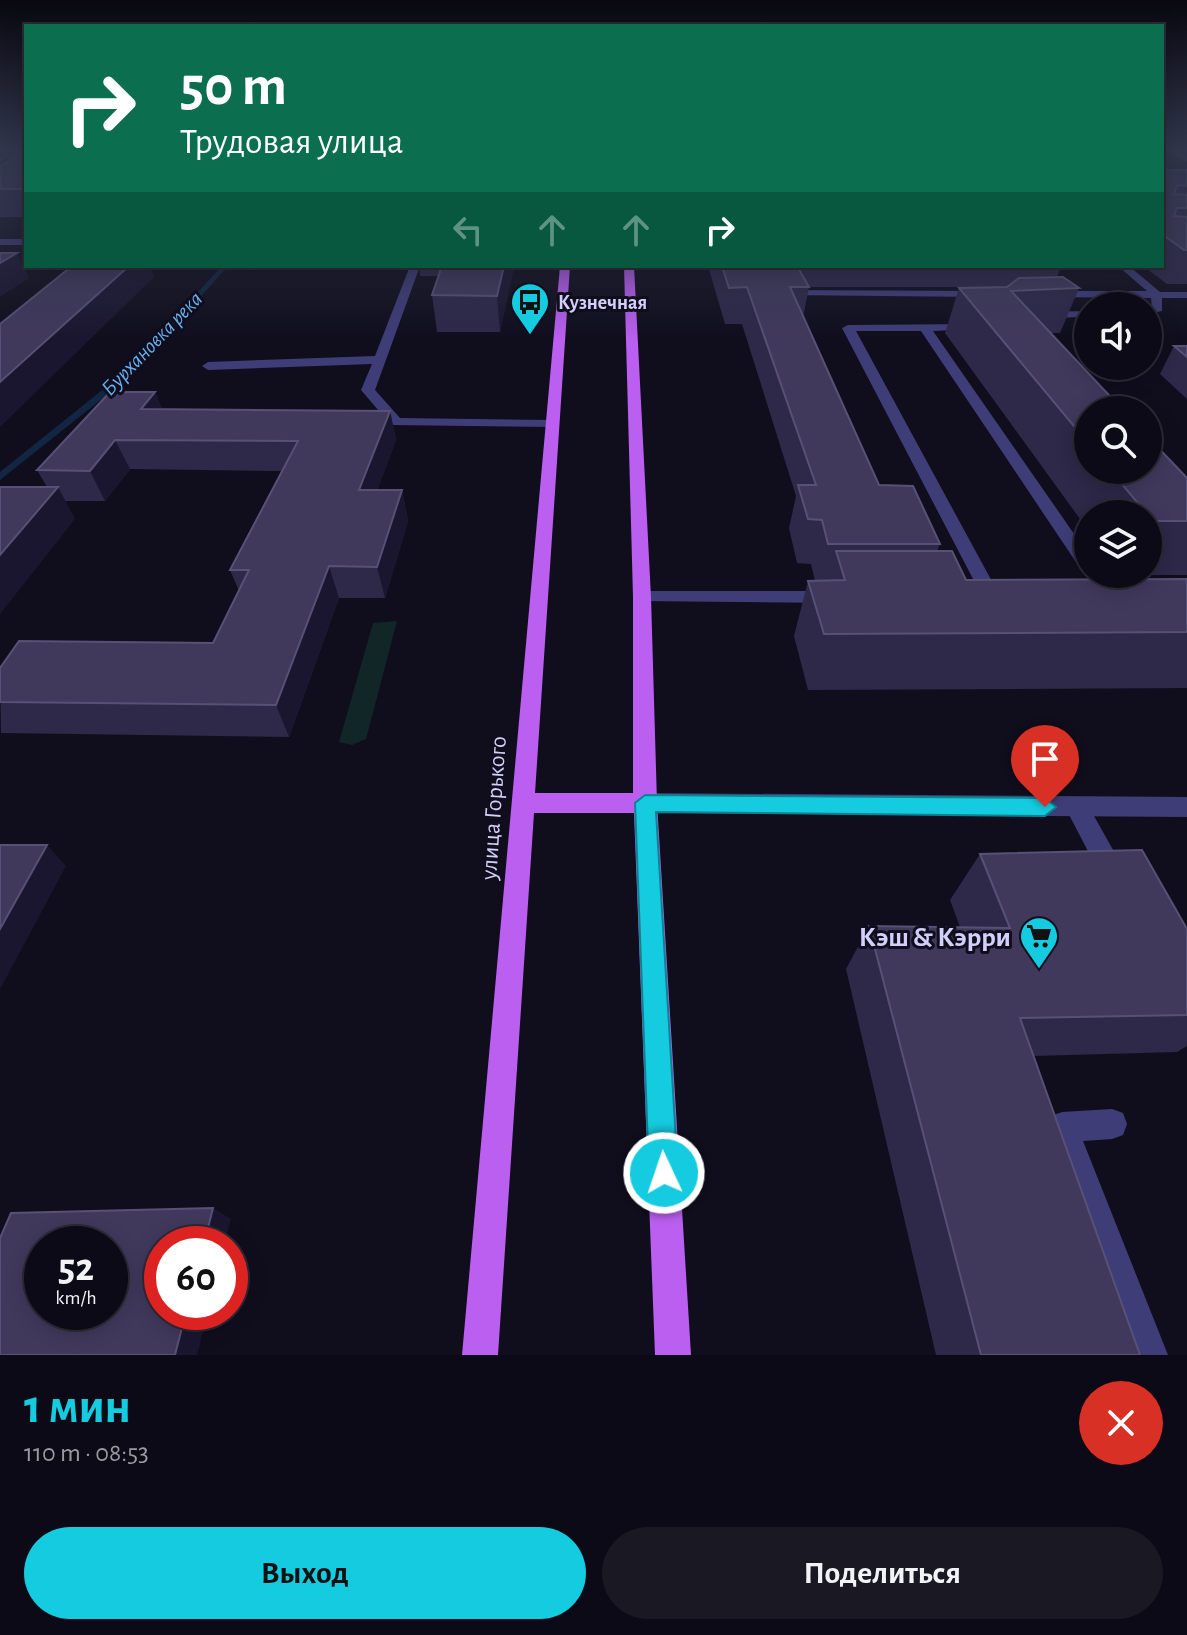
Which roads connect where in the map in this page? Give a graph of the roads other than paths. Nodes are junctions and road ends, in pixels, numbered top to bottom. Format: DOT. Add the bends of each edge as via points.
graph roads {
  1 [pos="0,242"];
  2 [pos="24,242"];
  3 [pos="414,268"];
  4 [pos="565,268"];
  5 [pos="629,268"];
  6 [pos="1125,268"];
  7 [pos="765,292"];
  8 [pos="1154,292"];
  9 [pos="994,294"];
  10 [pos="1040,294"];
  11 [pos="1074,294"];
  12 [pos="1162,294"];
  13 [pos="1187,295"];
  14 [pos="1074,314"];
  15 [pos="1025,315"];
  16 [pos="991,326"];
  17 [pos="925,328"];
  18 [pos="379,360"];
  19 [pos="208,366"];
  20 [pos="553,424"];
  21 [pos="1074,546"];
  22 [pos="642,597"];
  23 [pos="849,597"];
  24 [pos="991,598"];
  25 [pos="524,803"];
  26 [pos="645,803"];
  27 [pos="1077,807"];
  28 [pos="1187,807"];
  29 [pos="1124,894"];
  30 [pos="1112,1124"];
  31 [pos="480,1355"];
  32 [pos="673,1355"];
  33 [pos="1150,1355"];
  1 -- 2 [label="street"];
  3 -- 18 [label="street"];
  4 -- 20 [label="main road, улица Горького"];
  5 -- 22 [label="main road"];
  6 -- 8 [label="street"];
  7 -- 9 [label="street"];
  10 -- 11 [label="street"];
  12 -- 13 [label="street"];
  14 -- 15 [label="street"];
  16 -- 17 [label="street"];
  17 -- 21 [label="street"];
  17 -- 24 [label="street" via="848,328"];
  18 -- 19 [label="street"];
  18 -- 20 [label="street" via="368,390 396,422"];
  20 -- 25 [label="main road, улица Горького"];
  22 -- 23 [label="street"];
  22 -- 26 [label="main road"];
  25 -- 26 [label="main road"];
  25 -- 31 [label="main road, улица Горького"];
  26 -- 27 [label="street"];
  26 -- 32 [label="main road"];
  27 -- 28 [label="street"];
  27 -- 29 [label="street"];
  30 -- 33 [label="street" via="1062,1127"];
}
